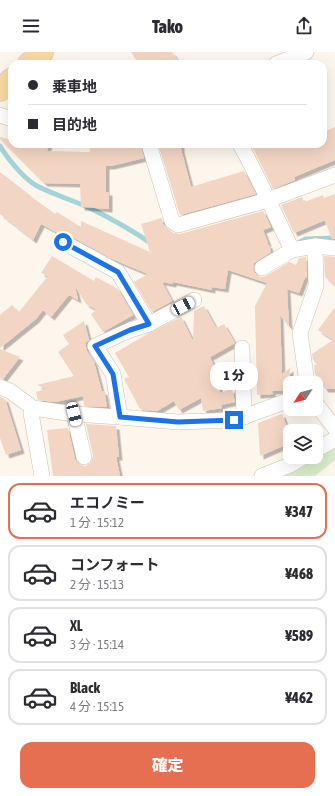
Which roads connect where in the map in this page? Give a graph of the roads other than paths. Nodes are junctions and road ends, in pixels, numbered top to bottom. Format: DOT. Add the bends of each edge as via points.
graph roads {
  1 [pos="42,52"];
  2 [pos="306,52"];
  3 [pos="33,60"];
  4 [pos="286,60"];
  5 [pos="8,83"];
  6 [pos="0,90"];
  7 [pos="150,148"];
  8 [pos="242,148"];
  9 [pos="335,175"];
  10 [pos="268,200"];
  11 [pos="63,242"];
  12 [pos="315,246"];
  13 [pos="335,248"];
  14 [pos="292,250"];
  15 [pos="262,268"];
  16 [pos="194,300"];
  17 [pos="149,324"];
  18 [pos="242,348"];
  19 [pos="306,376"];
  20 [pos="0,387"];
  21 [pos="283,403"];
  22 [pos="33,408"];
  23 [pos="323,413"];
  24 [pos="74,414"];
  25 [pos="120,417"];
  26 [pos="244,417"];
  27 [pos="335,428"];
  28 [pos="335,439"];
  29 [pos="323,446"];
  30 [pos="84,458"];
  31 [pos="292,464"];
  32 [pos="42,476"];
  33 [pos="262,476"];
  1 -- 3 [label="main road"];
  2 -- 4 [label="street"];
  5 -- 6 [label="main road"];
  7 -- 10 [label="street" via="172,221 178,225"];
  8 -- 10 [label="street"];
  9 -- 10 [label="street"];
  10 -- 14 [label="street"];
  11 -- 17 [label="street" via="118,272"];
  12 -- 13 [label="street"];
  12 -- 14 [label="street"];
  12 -- 19 [label="street" via="316,286 300,333"];
  14 -- 15 [label="street"];
  16 -- 17 [label="street"];
  17 -- 25 [label="street" via="95,346 113,374"];
  18 -- 26 [label="street"];
  20 -- 22 [label="street"];
  21 -- 26 [label="street"];
  22 -- 24 [label="street"];
  22 -- 32 [label="street"];
  23 -- 27 [label="street"];
  24 -- 25 [label="street"];
  24 -- 30 [label="street"];
  25 -- 26 [label="street" via="178,422 234,420"];
  28 -- 29 [label="street"];
  31 -- 33 [label="street"];
}
